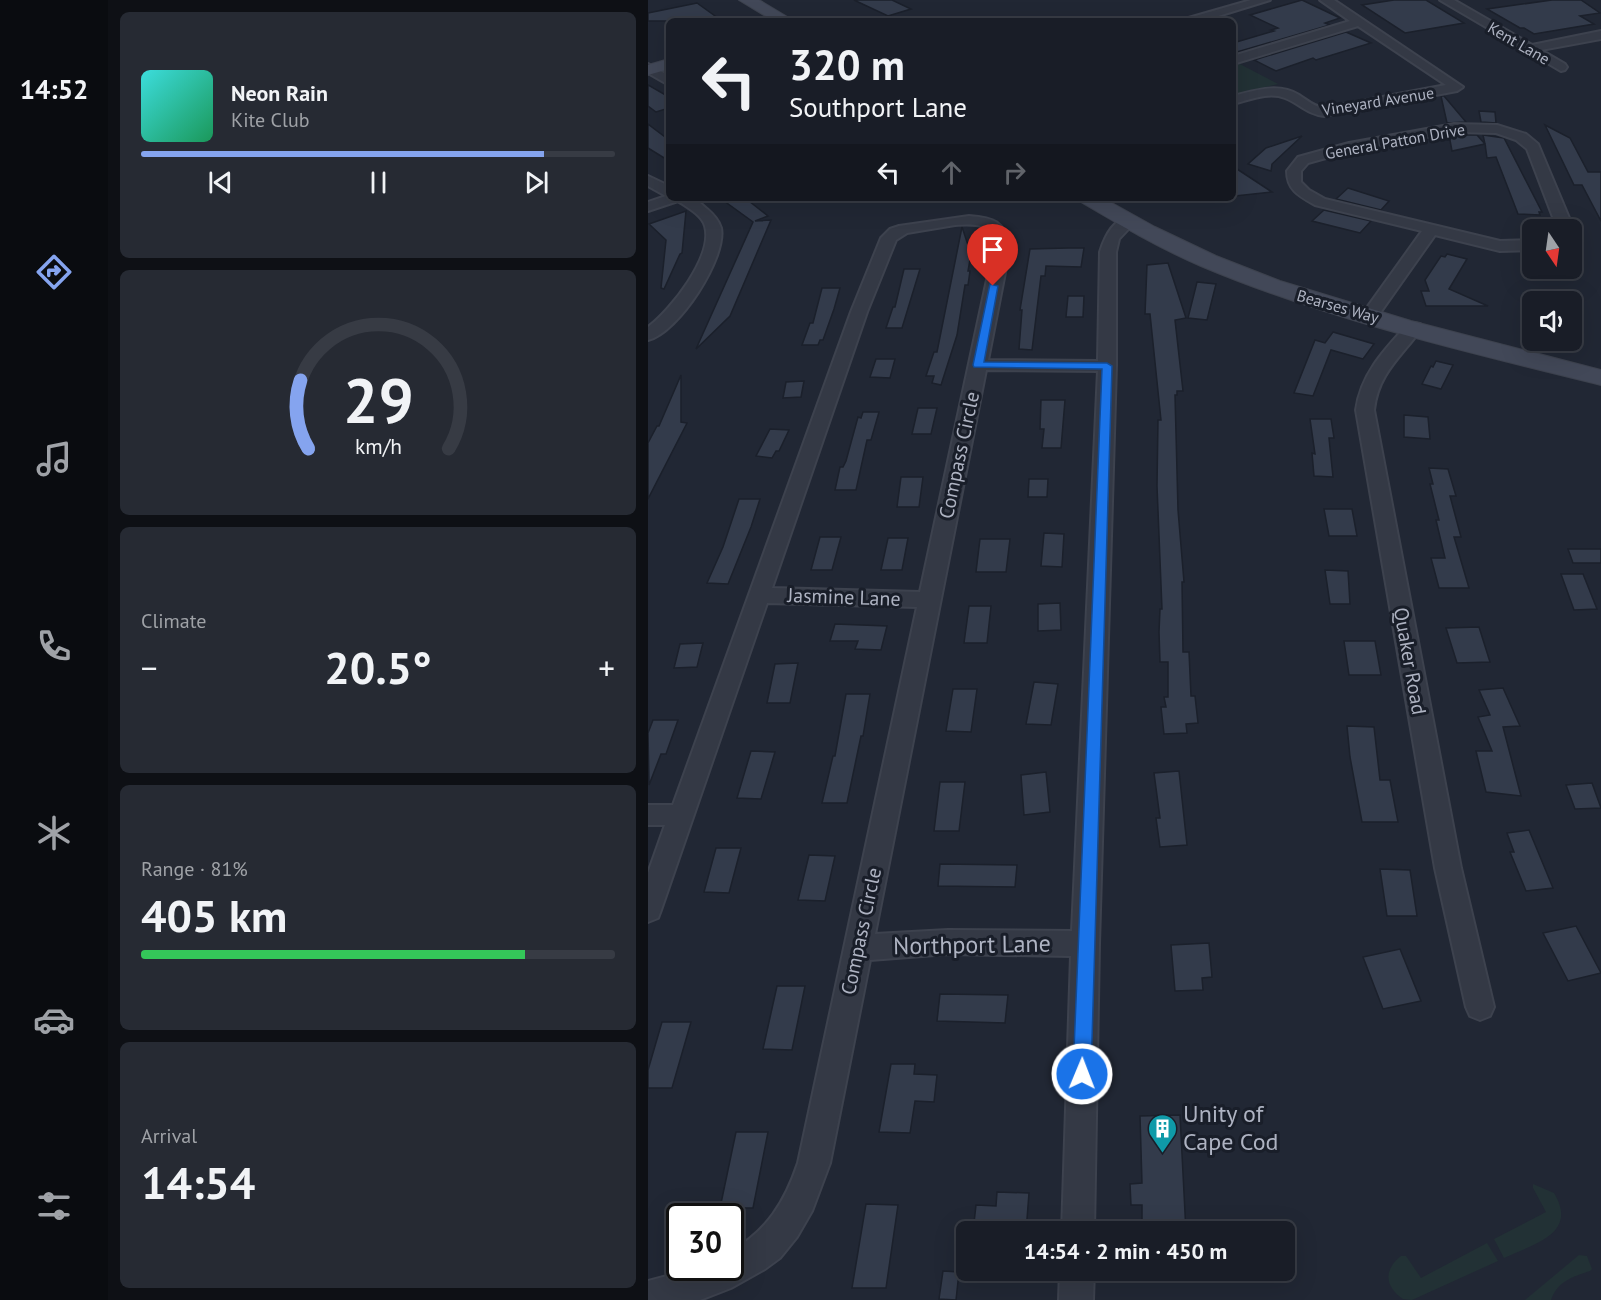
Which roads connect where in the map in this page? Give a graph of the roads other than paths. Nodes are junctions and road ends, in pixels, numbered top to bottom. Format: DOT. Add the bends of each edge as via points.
graph roads {
  1 [pos="747,0"];
  2 [pos="1264,0"];
  3 [pos="1326,0"];
  4 [pos="1450,2"];
  5 [pos="1471,2"];
  6 [pos="780,18"];
  7 [pos="1200,18"];
  8 [pos="1360,22"];
  9 [pos="1601,34"];
  10 [pos="1530,49"];
  11 [pos="1236,59"];
  12 [pos="666,65"];
  13 [pos="1560,67"];
  14 [pos="649,69"];
  15 [pos="666,79"];
  16 [pos="1236,99"];
  17 [pos="648,180"];
  18 [pos="666,190"];
  19 [pos="666,201"];
  20 [pos="687,201"];
  21 [pos="1093,201"];
  22 [pos="648,207"];
  23 [pos="1562,219"];
  24 [pos="1127,222"];
  25 [pos="1431,229"];
  26 [pos="1522,245"];
  27 [pos="1369,316"];
  28 [pos="1414,328"];
  29 [pos="648,335"];
  30 [pos="978,365"];
  31 [pos="1107,366"];
  32 [pos="1601,378"];
  33 [pos="759,595"];
  34 [pos="929,600"];
  35 [pos="648,815"];
  36 [pos="681,815"];
  37 [pos="648,910"];
  38 [pos="1086,944"];
  39 [pos="858,948"];
  40 [pos="1480,1006"];
  41 [pos="1078,1221"];
  42 [pos="1077,1281"];
  43 [pos="648,1298"];
  44 [pos="1076,1300"];
  1 -- 6 [label="main road"];
  2 -- 7 [label="street"];
  3 -- 8 [label="street"];
  4 -- 5 [label="street"];
  4 -- 10 [label="street, Kent Lane"];
  8 -- 11 [label="street"];
  8 -- 16 [label="street, Vineyard Avenue" via="1457,87 1324,112 1309,110 1293,97 1276,91"];
  9 -- 10 [label="street"];
  10 -- 13 [label="street, Kent Lane"];
  12 -- 14 [label="main road"];
  14 -- 15 [label="street"];
  17 -- 18 [label="street"];
  19 -- 22 [label="street"];
  20 -- 29 [label="street" via="710,220 712,245 683,302"];
  21 -- 24 [label="main road, Bearses Way"];
  23 -- 25 [label="street, General Patton Drive" via="1533,147 1521,137 1497,129 1454,128 1349,147 1303,160 1294,171 1294,183 1320,202"];
  24 -- 27 [label="main road, Bearses Way" via="1230,270"];
  24 -- 31 [label="street" via="1112,238 1108,252"];
  25 -- 26 [label="street, General Patton Drive" via="1500,246"];
  25 -- 27 [label="street"];
  27 -- 28 [label="main road, Bearses Way"];
  28 -- 32 [label="main road, Bearses Way"];
  28 -- 40 [label="street, Quaker Road" via="1374,379 1366,394 1365,410 1448,868"];
  30 -- 31 [label="street"];
  30 -- 33 [label="street, Compass Circle" via="1002,247 999,232 988,222 970,220 895,232 889,238 859,312"];
  30 -- 34 [label="street, Compass Circle"];
  31 -- 38 [label="street"];
  33 -- 34 [label="street, Jasmine Lane"];
  33 -- 36 [label="street, Compass Circle"];
  34 -- 39 [label="street, Compass Circle"];
  35 -- 36 [label="street"];
  36 -- 37 [label="street, Compass Circle"];
  38 -- 39 [label="street, Northport Lane" via="948,942"];
  38 -- 41 [label="street"];
  39 -- 43 [label="street, Compass Circle" via="814,1163 792,1217 768,1246 749,1260 723,1274"];
  42 -- 44 [label="street"];
}
